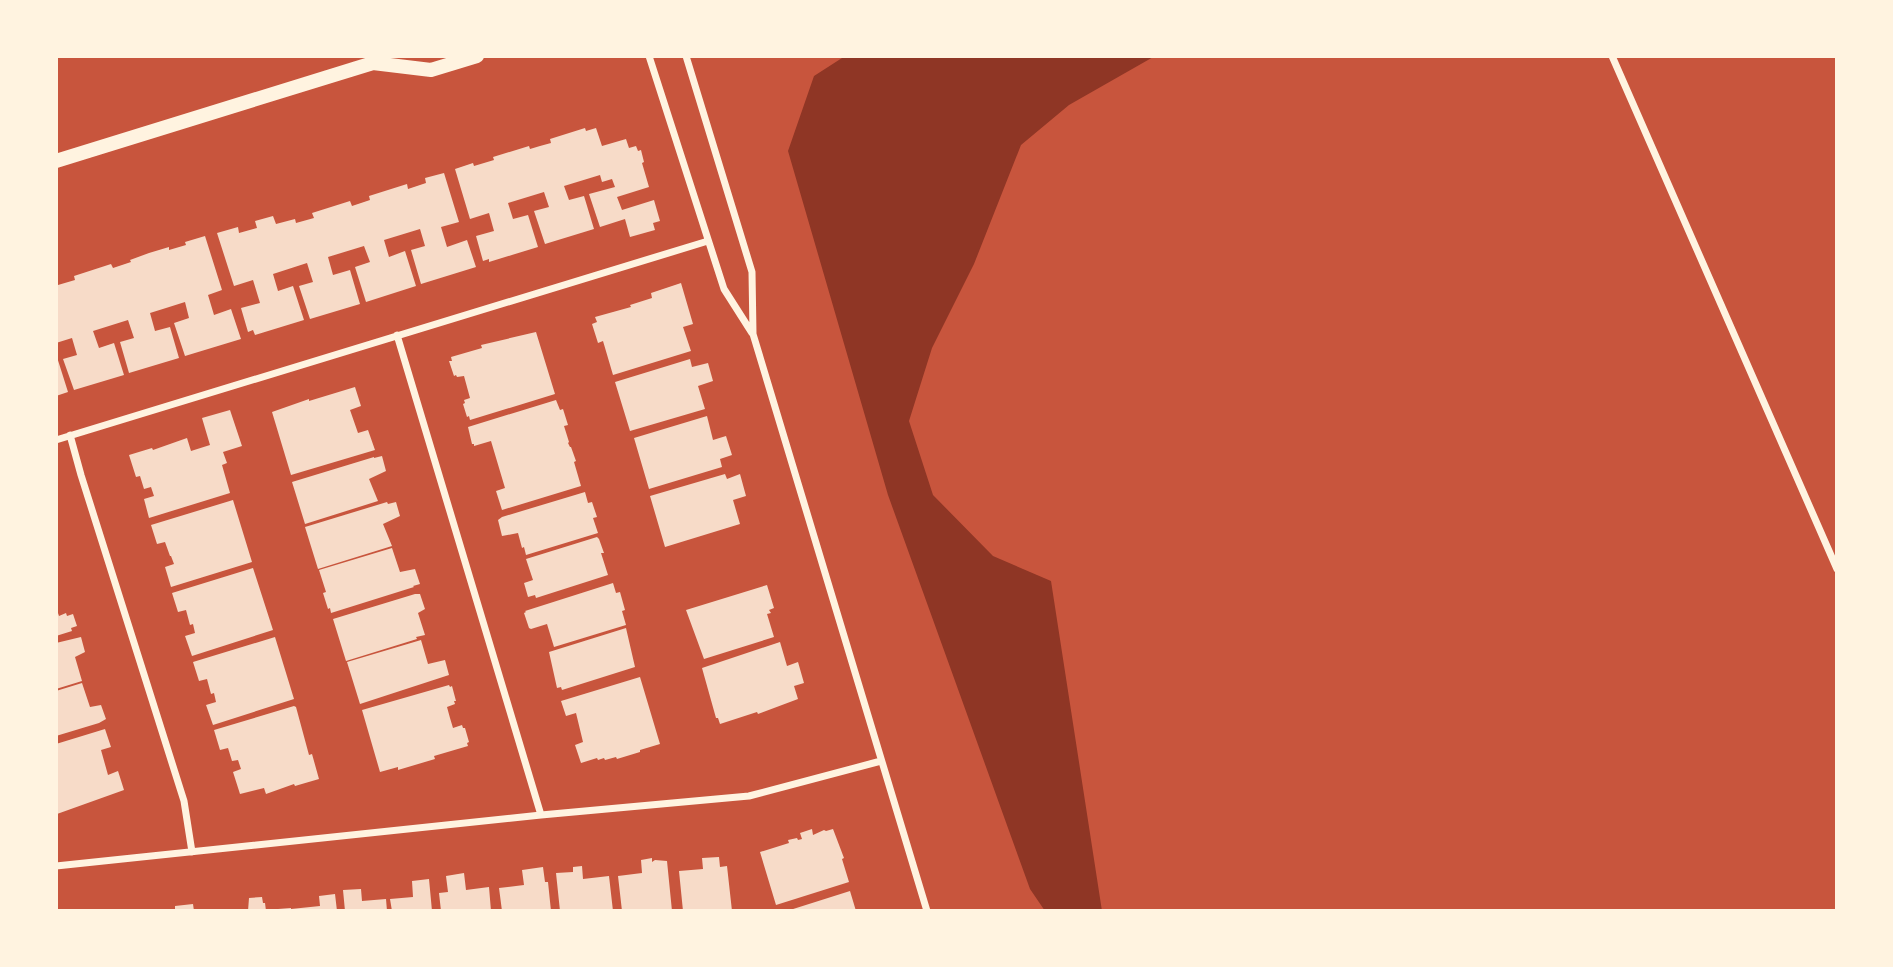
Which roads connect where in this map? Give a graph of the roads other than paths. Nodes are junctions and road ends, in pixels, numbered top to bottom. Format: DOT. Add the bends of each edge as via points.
graph roads {
  1 [pos="477,56"];
  2 [pos="649,56"];
  3 [pos="686,56"];
  4 [pos="1612,56"];
  5 [pos="378,60"];
  6 [pos="56,161"];
  7 [pos="708,241"];
  8 [pos="753,334"];
  9 [pos="397,335"];
  10 [pos="70,435"];
  11 [pos="56,440"];
  12 [pos="1837,569"];
  13 [pos="881,761"];
  14 [pos="541,815"];
  15 [pos="192,852"];
  16 [pos="56,866"];
  17 [pos="927,911"];
  1 -- 5 [label="main road" via="431,70"];
  2 -- 7 [label="street"];
  3 -- 8 [label="street" via="752,272"];
  4 -- 12 [label="street"];
  5 -- 6 [label="main road"];
  7 -- 8 [label="street" via="724,289"];
  7 -- 9 [label="street"];
  8 -- 13 [label="street"];
  9 -- 10 [label="street"];
  9 -- 14 [label="street"];
  10 -- 11 [label="street"];
  10 -- 15 [label="street" via="184,801"];
  13 -- 14 [label="street" via="749,796"];
  13 -- 17 [label="street"];
  14 -- 15 [label="street"];
  15 -- 16 [label="street"];
}
